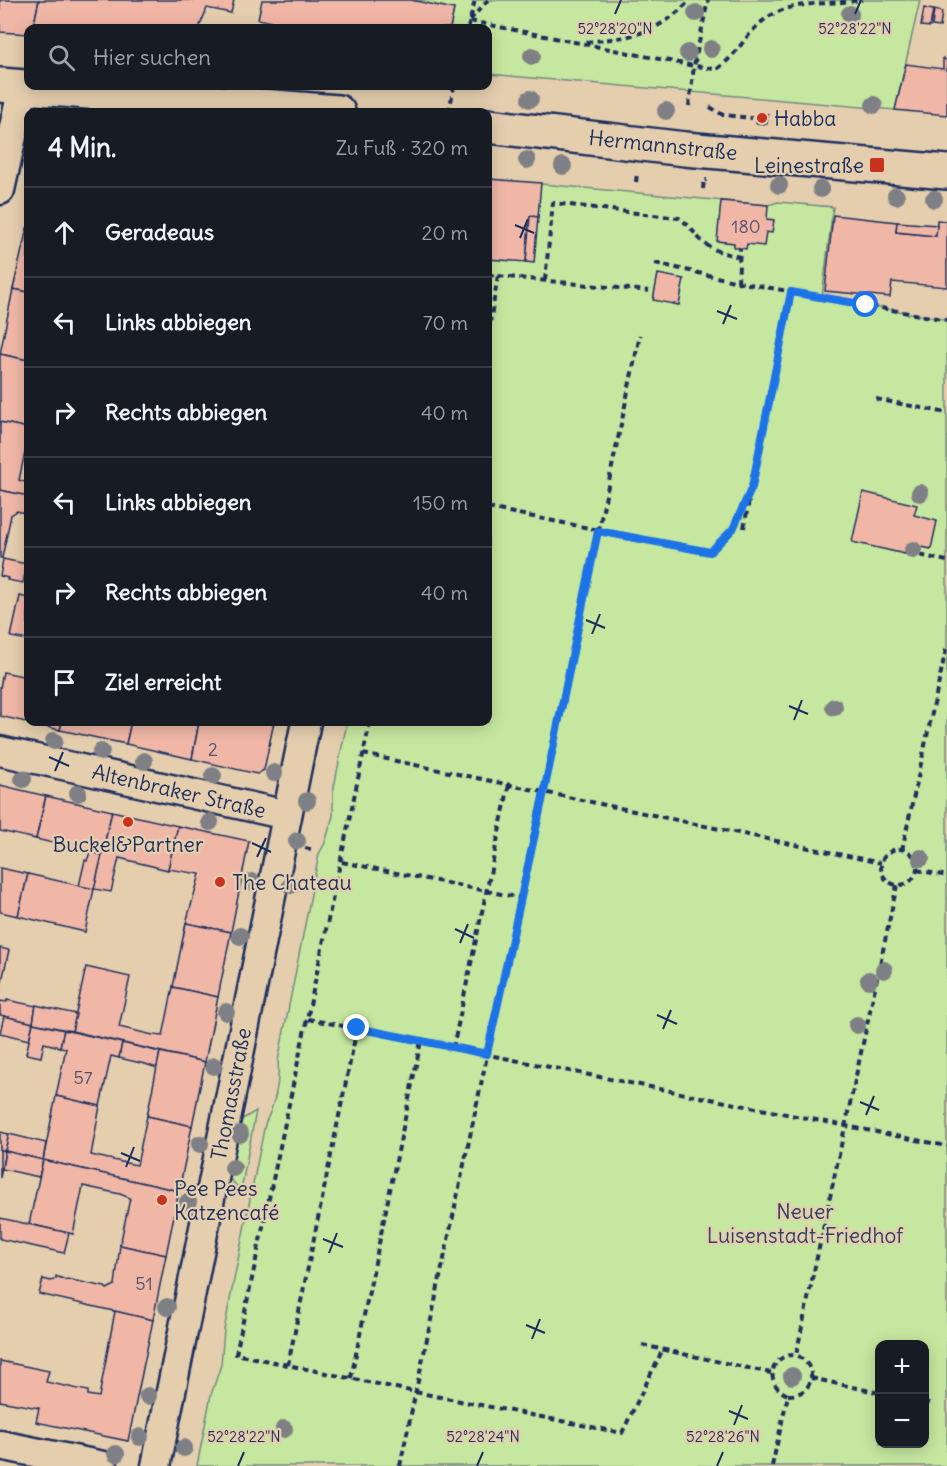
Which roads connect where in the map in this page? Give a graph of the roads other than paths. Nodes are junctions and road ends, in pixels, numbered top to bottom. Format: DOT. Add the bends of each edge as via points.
graph roads {
  1 [pos="11,86"];
  2 [pos="61,90"];
  3 [pos="288,108"];
  4 [pos="492,126"];
  5 [pos="947,172"];
  6 [pos="0,190"];
  7 [pos="305,726"];
  8 [pos="0,751"];
  9 [pos="287,815"];
  10 [pos="0,1445"];
  11 [pos="104,1466"];
  12 [pos="156,1466"];
  1 -- 6 [label="street"];
  2 -- 3 [label="main road"];
  4 -- 5 [label="main road, Hermannstraße"];
  7 -- 9 [label="street, Thomasstraße"];
  8 -- 9 [label="street, Altenbraker Straße"];
  9 -- 12 [label="street, Thomasstraße"];
  10 -- 11 [label="street"];
}
